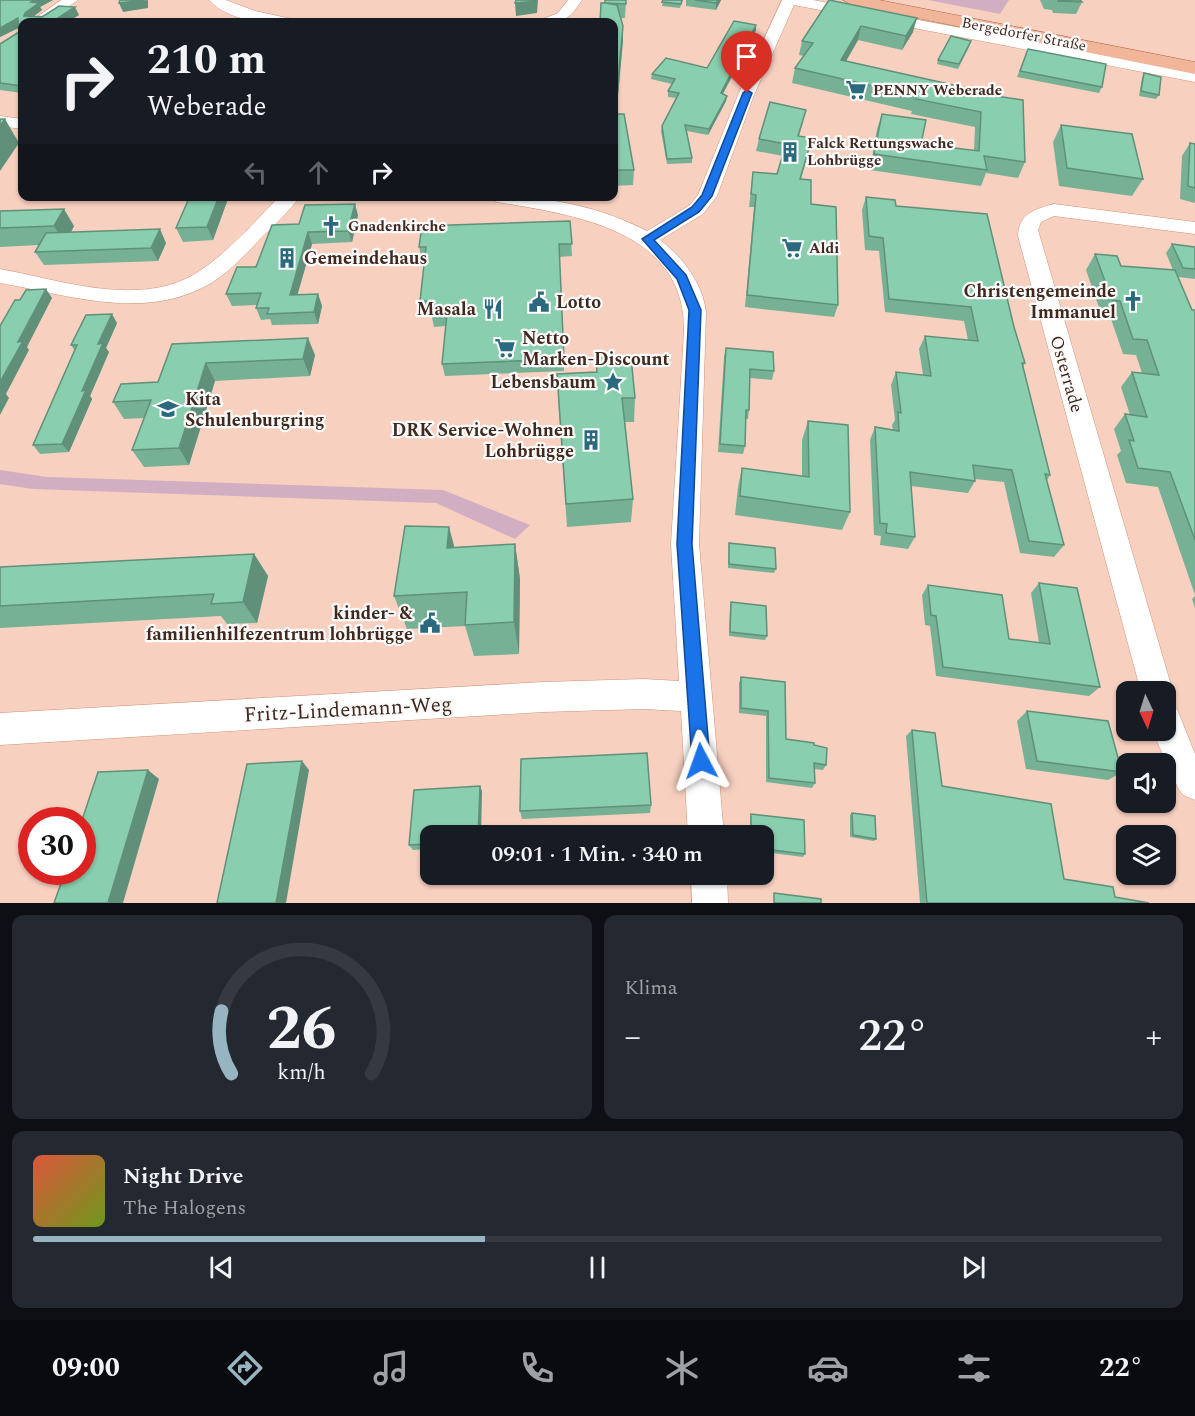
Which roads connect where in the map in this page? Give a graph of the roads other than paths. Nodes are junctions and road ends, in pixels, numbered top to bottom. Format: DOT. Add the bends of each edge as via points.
graph roads {
  1 [pos="71,0"];
  2 [pos="216,0"];
  3 [pos="575,0"];
  4 [pos="790,0"];
  5 [pos="852,0"];
  6 [pos="883,0"];
  7 [pos="43,18"];
  8 [pos="268,18"];
  9 [pos="557,18"];
  10 [pos="1195,59"];
  11 [pos="1195,68"];
  12 [pos="1195,77"];
  13 [pos="0,121"];
  14 [pos="18,123"];
  15 [pos="286,201"];
  16 [pos="522,201"];
  17 [pos="1195,228"];
  18 [pos="648,239"];
  19 [pos="0,276"];
  20 [pos="1154,681"];
  21 [pos="697,697"];
  22 [pos="0,729"];
  23 [pos="1172,741"];
  24 [pos="1195,783"];
  25 [pos="705,825"];
  26 [pos="709,885"];
  27 [pos="710,903"];
  1 -- 7 [label="street"];
  2 -- 8 [label="street"];
  3 -- 9 [label="street"];
  4 -- 12 [label="street"];
  4 -- 18 [label="street" via="746,95 707,196 696,210"];
  5 -- 11 [label="main road, Bergedorfer Straße"];
  6 -- 10 [label="main road, Bergedorfer Straße"];
  13 -- 14 [label="street"];
  15 -- 19 [label="street" via="205,277 172,294 130,297"];
  16 -- 18 [label="street" via="576,212 628,228"];
  17 -- 20 [label="street, Osterrade" via="1054,210 1039,213 1028,226"];
  18 -- 21 [label="street" via="682,278 695,310 685,544"];
  21 -- 22 [label="street, Fritz-Lindemann-Weg" via="543,697"];
  21 -- 25 [label="street"];
  23 -- 24 [label="street"];
  26 -- 27 [label="street"];
}
